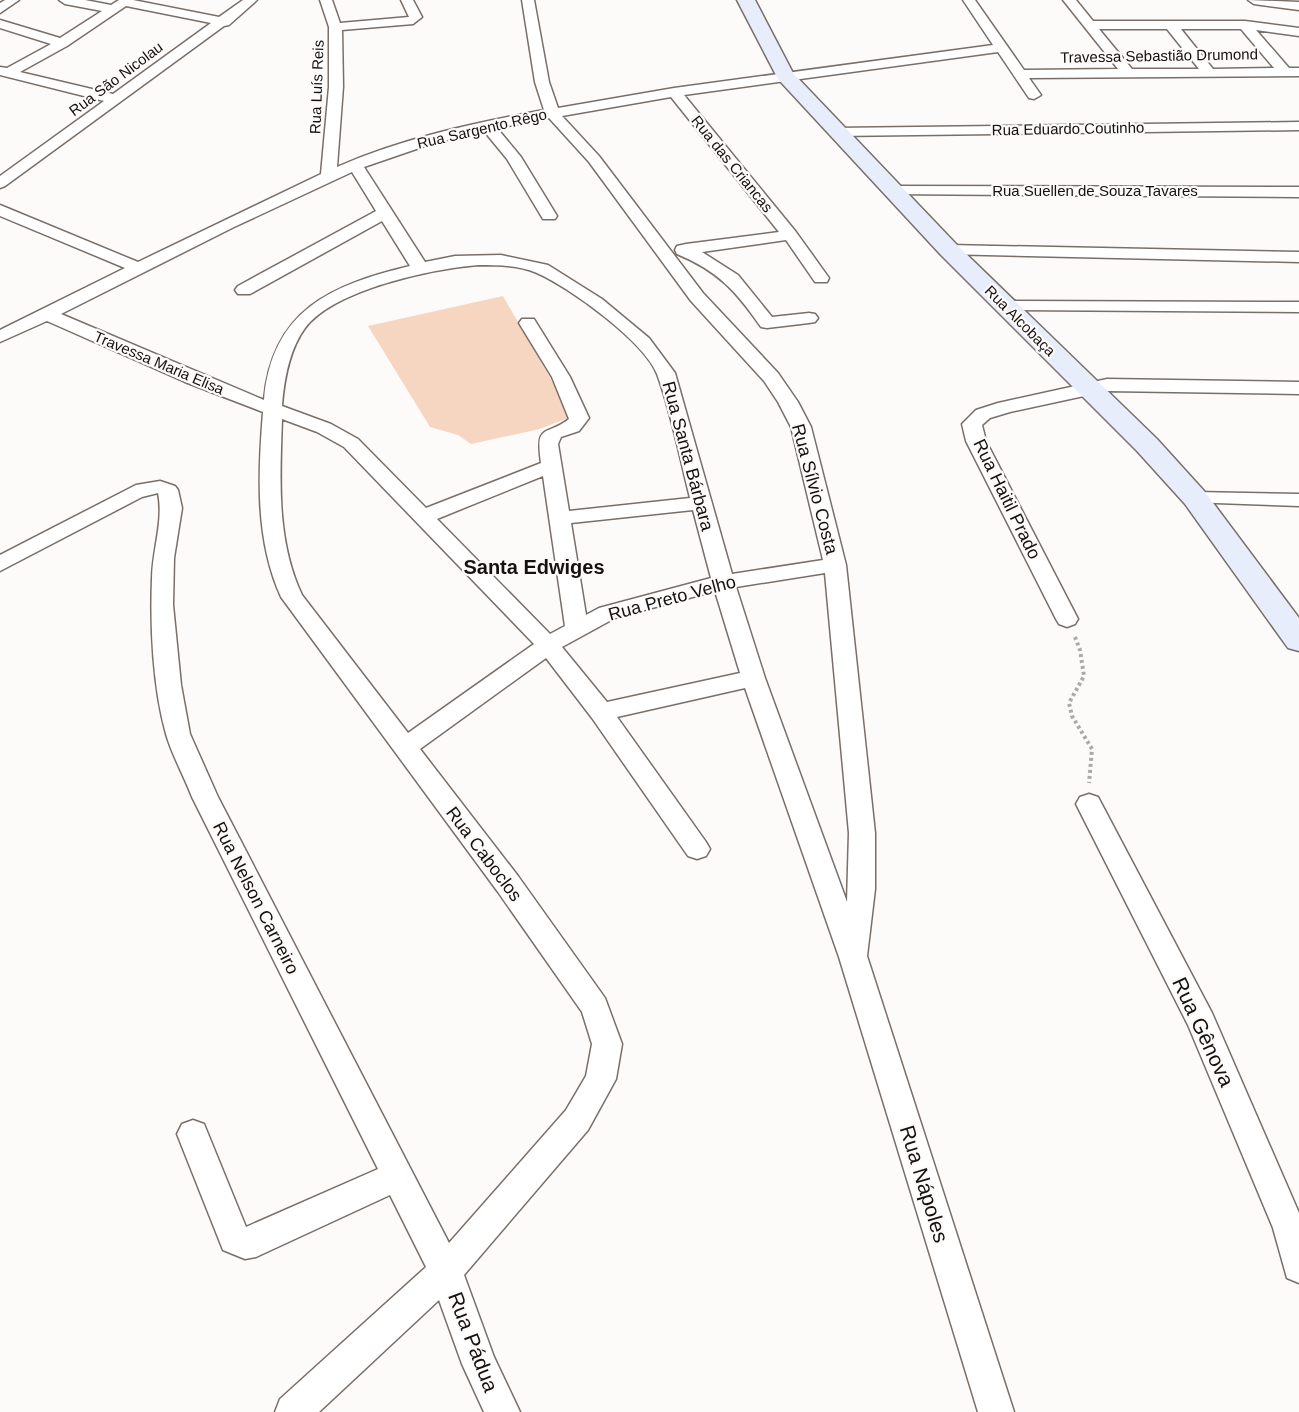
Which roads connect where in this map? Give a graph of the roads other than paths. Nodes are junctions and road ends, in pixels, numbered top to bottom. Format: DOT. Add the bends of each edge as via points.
graph roads {
  1 [pos="13,0"];
  2 [pos="65,0"];
  3 [pos="251,0"];
  4 [pos="326,0"];
  5 [pos="407,0"];
  6 [pos="528,0"];
  7 [pos="746,0"];
  8 [pos="969,0"];
  9 [pos="1069,0"];
  10 [pos="1254,0"];
  11 [pos="122,4"];
  12 [pos="1299,6"];
  13 [pos="0,9"];
  14 [pos="224,22"];
  15 [pos="0,24"];
  16 [pos="1170,24"];
  17 [pos="1089,25"];
  18 [pos="1245,25"];
  19 [pos="335,27"];
  20 [pos="1299,32"];
  21 [pos="62,43"];
  22 [pos="1002,48"];
  23 [pos="4,72"];
  24 [pos="1209,72"];
  25 [pos="1292,72"];
  26 [pos="1020,74"];
  27 [pos="1129,74"];
  28 [pos="785,75"];
  29 [pos="674,92"];
  30 [pos="1034,95"];
  31 [pos="115,99"];
  32 [pos="552,113"];
  33 [pos="487,125"];
  34 [pos="1299,126"];
  35 [pos="837,132"];
  36 [pos="355,165"];
  37 [pos="329,176"];
  38 [pos="0,183"];
  39 [pos="892,191"];
  40 [pos="1299,192"];
  41 [pos="0,210"];
  42 [pos="385,213"];
  43 [pos="549,216"];
  44 [pos="790,235"];
  45 [pos="949,250"];
  46 [pos="673,251"];
  47 [pos="1299,256"];
  48 [pos="136,267"];
  49 [pos="420,268"];
  50 [pos="820,278"];
  51 [pos="244,290"];
  52 [pos="1005,306"];
  53 [pos="1299,307"];
  54 [pos="46,314"];
  55 [pos="810,318"];
  56 [pos="528,323"];
  57 [pos="0,337"];
  58 [pos="1299,388"];
  59 [pos="1089,390"];
  60 [pos="272,410"];
  61 [pos="550,466"];
  62 [pos="1195,498"];
  63 [pos="1299,500"];
  64 [pos="701,503"];
  65 [pos="423,517"];
  66 [pos="559,518"];
  67 [pos="0,564"];
  68 [pos="835,565"];
  69 [pos="723,582"];
  70 [pos="1067,618"];
  71 [pos="1295,627"];
  72 [pos="577,628"];
  73 [pos="548,645"];
  74 [pos="753,678"];
  75 [pos="601,712"];
  76 [pos="404,748"];
  77 [pos="1089,804"];
  78 [pos="697,849"];
  79 [pos="853,957"];
  80 [pos="193,1134"];
  81 [pos="397,1176"];
  82 [pos="1299,1267"];
  83 [pos="446,1270"];
  84 [pos="293,1412"];
  85 [pos="501,1412"];
  86 [pos="996,1412"];
  1 -- 13 [label="street"];
  2 -- 11 [label="street"];
  3 -- 14 [label="street, Rua São Nicolau"];
  4 -- 19 [label="street, Rua Luís Reis"];
  5 -- 19 [label="street" via="416,17 413,20"];
  6 -- 32 [label="street, Rua Sílvio Costa" via="542,82"];
  7 -- 28 [label="main road, Rua Alcobaça"];
  8 -- 22 [label="street"];
  9 -- 17 [label="street"];
  10 -- 12 [label="street"];
  11 -- 14 [label="street"];
  11 -- 21 [label="street"];
  14 -- 31 [label="street, Rua São Nicolau"];
  15 -- 21 [label="street"];
  16 -- 17 [label="street"];
  16 -- 18 [label="street"];
  16 -- 24 [label="street"];
  17 -- 27 [label="street"];
  18 -- 20 [label="street"];
  18 -- 25 [label="street"];
  19 -- 37 [label="street, Rua Luís Reis" via="336,87"];
  21 -- 23 [label="street"];
  22 -- 26 [label="street"];
  22 -- 28 [label="street, Rua Sargento Rêgo"];
  23 -- 31 [label="street"];
  24 -- 25 [label="street, Travessa Sebastião Drumond"];
  24 -- 27 [label="street, Travessa Sebastião Drumond"];
  26 -- 27 [label="street, Travessa Sebastião Drumond"];
  26 -- 30 [label="street"];
  28 -- 29 [label="street, Rua Sargento Rêgo"];
  28 -- 35 [label="main road, Rua Alcobaça"];
  29 -- 32 [label="street, Rua Sargento Rêgo"];
  29 -- 44 [label="street, Rua das Criancas"];
  31 -- 38 [label="street, Rua São Nicolau"];
  32 -- 33 [label="street, Rua Sargento Rêgo"];
  32 -- 46 [label="street, Rua Sílvio Costa"];
  33 -- 36 [label="street, Rua Sargento Rêgo" via="438,136"];
  33 -- 43 [label="street" via="513,157"];
  34 -- 35 [label="street, Rua Eduardo Coutinho"];
  35 -- 39 [label="main road, Rua Alcobaça"];
  36 -- 37 [label="street, Rua Sargento Rêgo"];
  36 -- 42 [label="street"];
  37 -- 48 [label="street, Rua Sargento Rêgo"];
  39 -- 40 [label="street, Rua Suellen de Souza Tavares"];
  39 -- 45 [label="main road, Rua Alcobaça"];
  41 -- 48 [label="street"];
  42 -- 49 [label="street"];
  42 -- 51 [label="street"];
  44 -- 46 [label="street, Rua das Criancas"];
  44 -- 50 [label="street, Rua das Criancas"];
  45 -- 47 [label="street"];
  45 -- 52 [label="main road, Rua Alcobaça"];
  46 -- 55 [label="street" via="707,259 729,275 745,290 767,323"];
  46 -- 68 [label="street, Rua Sílvio Costa" via="697,297 771,377 801,427"];
  48 -- 54 [label="street, Rua Sargento Rêgo"];
  49 -- 60 [label="street, Rua Santa Bárbara" via="328,301 300,323 287,342"];
  49 -- 64 [label="street, Rua Santa Bárbara" via="493,260 524,263 568,284 632,328 652,349 666,373"];
  52 -- 53 [label="street"];
  52 -- 59 [label="main road, Rua Alcobaça"];
  54 -- 57 [label="street, Rua Sargento Rêgo"];
  54 -- 60 [label="street, Travessa Maria Elisa"];
  56 -- 61 [label="street" via="561,377 579,418 577,424 549,438"];
  58 -- 59 [label="street" via="1107,385"];
  59 -- 62 [label="main road, Rua Alcobaça"];
  59 -- 70 [label="street, Rua Haitil Prado" via="1005,407 983,414 972,424 976,441"];
  60 -- 65 [label="street, Travessa Maria Elisa" via="321,425 351,443"];
  60 -- 76 [label="street, Rua Caboclos" via="271,521 278,564 292,597"];
  61 -- 65 [label="street"];
  61 -- 66 [label="street"];
  62 -- 63 [label="street"];
  62 -- 71 [label="main road, Rua Alcobaça"];
  64 -- 66 [label="street"];
  64 -- 69 [label="street, Rua Santa Bárbara"];
  65 -- 73 [label="street, Travessa Maria Elisa"];
  66 -- 72 [label="street"];
  67 -- 81 [label="street, Rua Nelson Carneiro" via="142,490 161,486 168,490 172,508 163,558 162,605 178,734 205,797"];
  68 -- 69 [label="street, Rua Preto Velho"];
  68 -- 79 [label="street, Rua Sílvio Costa" via="862,834 862,890"];
  69 -- 72 [label="street, Rua Preto Velho" via="637,603"];
  69 -- 74 [label="street, Rua Santa Bárbara"];
  72 -- 73 [label="street, Rua Preto Velho"];
  73 -- 75 [label="street, Travessa Maria Elisa"];
  73 -- 76 [label="street, Rua Preto Velho"];
  74 -- 75 [label="street"];
  74 -- 79 [label="street, Rua Santa Bárbara"];
  75 -- 78 [label="street, Travessa Maria Elisa"];
  76 -- 83 [label="street, Rua Caboclos" via="595,1007 607,1044 601,1079 577,1120"];
  77 -- 82 [label="street, Rua Gênova" via="1202,1022 1289,1228"];
  79 -- 86 [label="street, Rua Nápoles"];
  80 -- 81 [label="street" via="236,1239 245,1243"];
  81 -- 83 [label="street, Rua Nelson Carneiro"];
  83 -- 84 [label="street, Rua Caboclos"];
  83 -- 85 [label="street, Rua Pádua" via="479,1364"];
}
